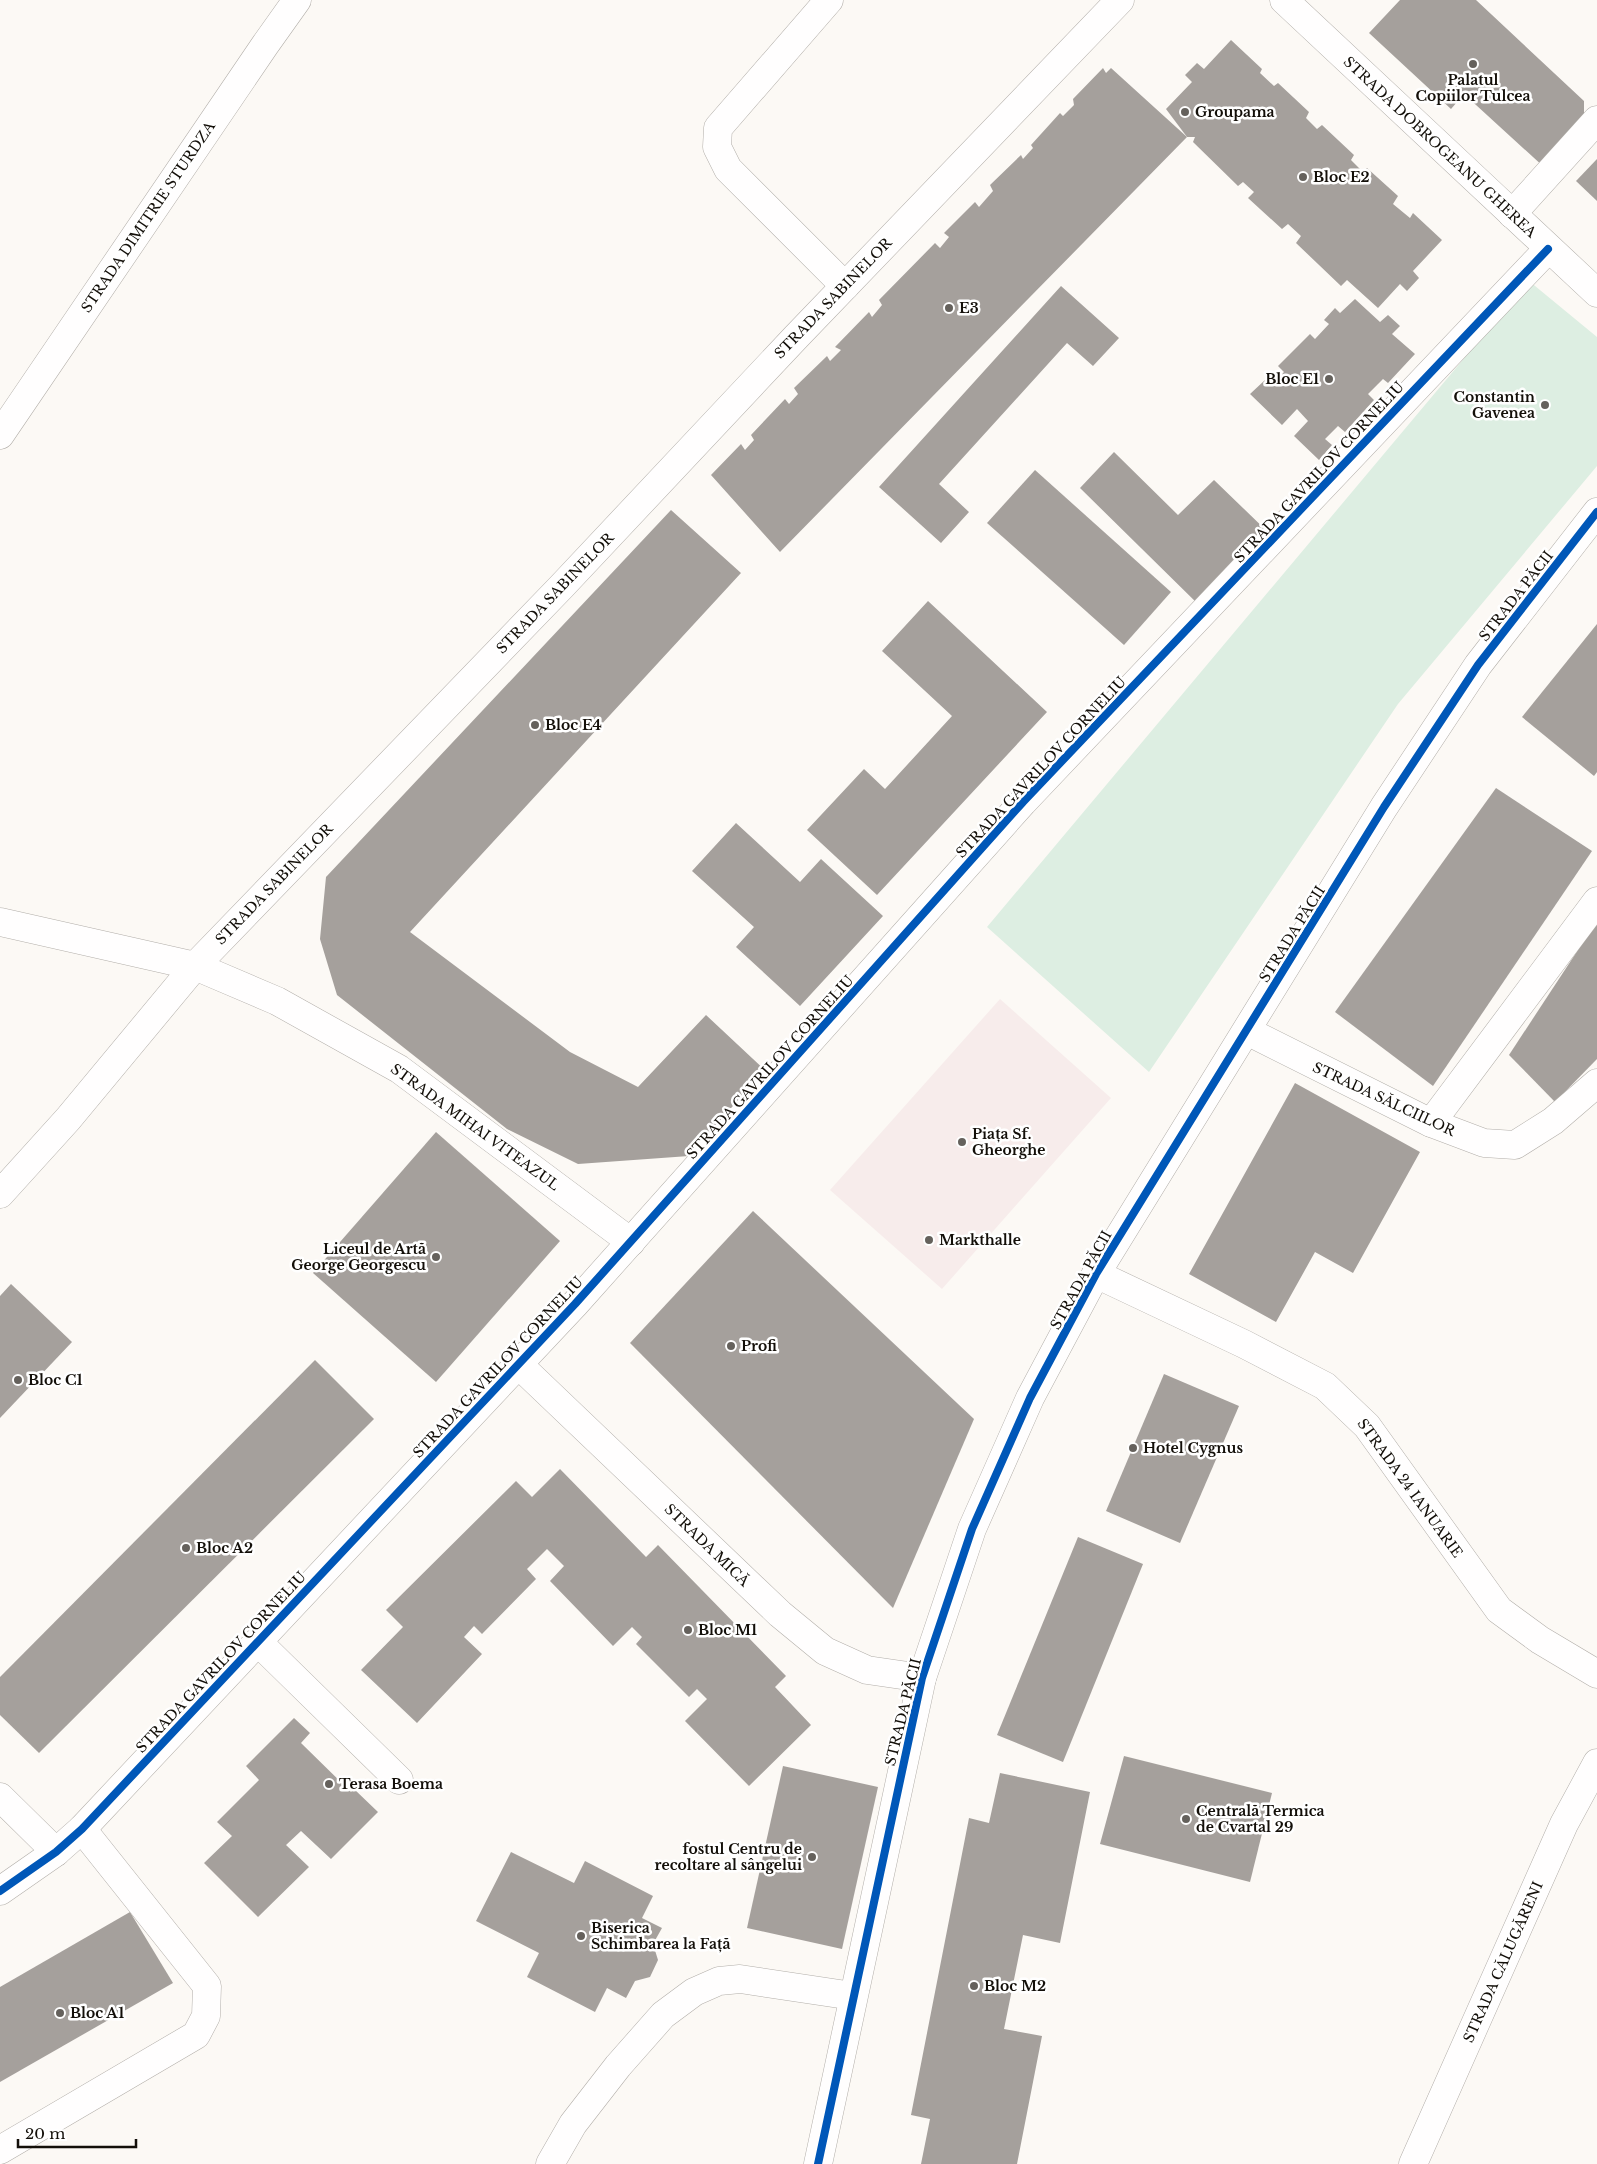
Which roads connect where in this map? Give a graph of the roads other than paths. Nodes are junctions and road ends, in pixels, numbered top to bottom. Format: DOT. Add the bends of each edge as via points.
graph roads {
  1 [pos="297,0"];
  2 [pos="829,0"];
  3 [pos="1120,0"];
  4 [pos="1284,0"];
  5 [pos="1597,120"];
  6 [pos="1512,214"];
  7 [pos="1548,249"];
  8 [pos="845,286"];
  9 [pos="1597,293"];
  10 [pos="0,435"];
  11 [pos="1597,512"];
  12 [pos="1597,901"];
  13 [pos="0,922"];
  14 [pos="195,966"];
  15 [pos="1247,1031"];
  16 [pos="1597,1082"];
  17 [pos="1431,1123"];
  18 [pos="0,1194"];
  19 [pos="631,1242"];
  20 [pos="1096,1274"];
  21 [pos="518,1365"];
  22 [pos="258,1642"];
  23 [pos="1597,1674"];
  24 [pos="922,1678"];
  25 [pos="1597,1762"];
  26 [pos="400,1780"];
  27 [pos="0,1797"];
  28 [pos="82,1829"];
  29 [pos="56,1852"];
  30 [pos="0,1891"];
  31 [pos="853,1996"];
  32 [pos="0,2150"];
  33 [pos="550,2164"];
  34 [pos="818,2164"];
  35 [pos="1413,2164"];
  1 -- 10 [label="street, STRADA DIMITRIE STURDZA"];
  2 -- 8 [label="street" via="718,128 717,147 728,170"];
  3 -- 8 [label="street, STRADA SABINELOR"];
  4 -- 6 [label="street, STRADA DOBROGEANU GHEREA"];
  5 -- 6 [label="street"];
  6 -- 7 [label="street, STRADA DOBROGEANU GHEREA"];
  7 -- 9 [label="street, STRADA DOBROGEANU GHEREA"];
  7 -- 19 [label="street, STRADA GAVRILOV CORNELIU" via="1023,802"];
  8 -- 14 [label="street, STRADA SABINELOR" via="562,586"];
  11 -- 15 [label="street, STRADA PĂCII" via="1468,681 1384,807"];
  12 -- 17 [label="street"];
  13 -- 14 [label="street, STRADA MIHAI VITEAZUL"];
  14 -- 18 [label="street, STRADA SABINELOR" via="68,1119"];
  14 -- 19 [label="street, STRADA MIHAI VITEAZUL" via="277,1001 399,1070"];
  15 -- 17 [label="street, STRADA SĂLCIILOR"];
  15 -- 20 [label="street, STRADA PĂCII"];
  16 -- 17 [label="street, STRADA SĂLCIILOR" via="1552,1121 1515,1145 1484,1143"];
  19 -- 21 [label="street, STRADA GAVRILOV CORNELIU"];
  20 -- 23 [label="street, STRADA 24 IANUARIE" via="1325,1386 1367,1426 1499,1610 1540,1640"];
  20 -- 24 [label="street, STRADA PĂCII" via="1030,1398 972,1529"];
  21 -- 22 [label="street, STRADA GAVRILOV CORNELIU"];
  21 -- 24 [label="street, STRADA MICĂ" via="780,1614 825,1651 867,1670"];
  22 -- 26 [label="street"];
  22 -- 28 [label="street, STRADA GAVRILOV CORNELIU"];
  24 -- 31 [label="street, STRADA PĂCII"];
  25 -- 35 [label="street, STRADA CĂLUGĂRENI" via="1564,1824"];
  27 -- 29 [label="street"];
  28 -- 29 [label="street, STRADA GAVRILOV CORNELIU"];
  28 -- 32 [label="street" via="207,1986 206,2016 196,2035"];
  29 -- 30 [label="street, STRADA GAVRILOV CORNELIU"];
  31 -- 33 [label="street" via="740,1978 719,1981 694,1992 663,2014 618,2066 573,2124"];
  31 -- 34 [label="street, STRADA PĂCII"];
}
